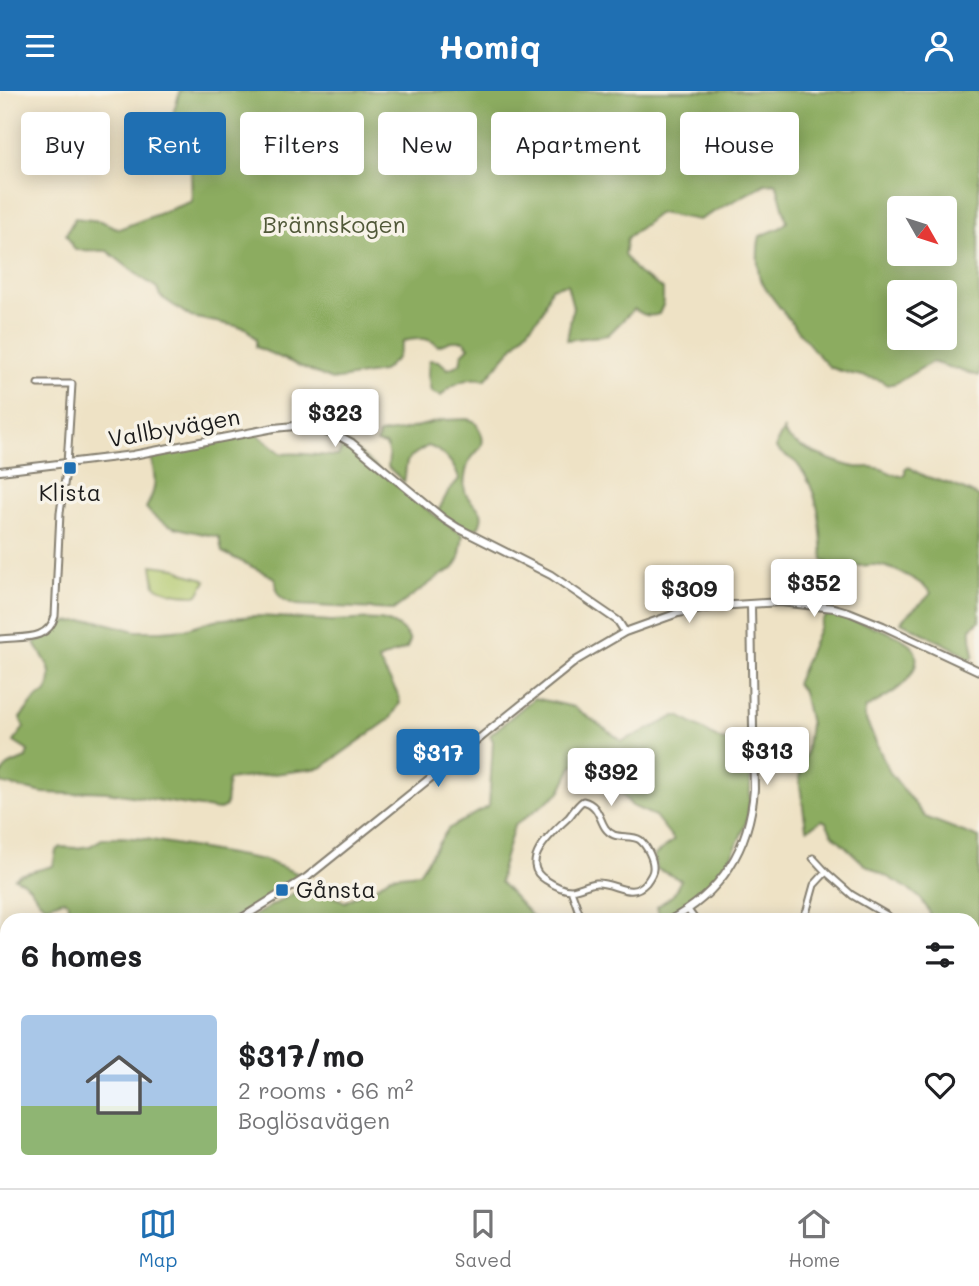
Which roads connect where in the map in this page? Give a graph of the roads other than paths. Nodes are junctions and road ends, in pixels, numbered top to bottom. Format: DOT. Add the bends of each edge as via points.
graph roads {
  1 [pos="38,384"];
  2 [pos="66,464"];
  3 [pos="0,471"];
  4 [pos="751,605"];
  5 [pos="625,632"];
  6 [pos="0,639"];
  7 [pos="979,671"];
  8 [pos="813,858"];
  9 [pos="826,871"];
  10 [pos="572,890"];
  11 [pos="688,910"];
  12 [pos="250,913"];
  13 [pos="579,913"];
  14 [pos="683,913"];
  15 [pos="690,913"];
  16 [pos="805,913"];
  17 [pos="883,913"];
  1 -- 2 [label="street" via="72,384"];
  2 -- 3 [label="street, Vallbyvägen"];
  2 -- 5 [label="street, Vallbyvägen" via="274,428 325,430 352,443 458,528 551,575 618,621"];
  2 -- 6 [label="street" via="53,622 40,635"];
  4 -- 5 [label="street" via="718,605 678,613"];
  4 -- 7 [label="street" via="800,603 852,613"];
  4 -- 11 [label="street" via="751,819 733,862"];
  5 -- 12 [label="street" via="577,660 306,878"];
  8 -- 9 [label="street"];
  9 -- 16 [label="street" via="814,885"];
  9 -- 17 [label="street" via="852,895"];
  10 -- 10 [label="street" via="600,883 631,891 646,884 653,869 640,841 609,832 595,808 583,801 553,832 534,863 542,878"];
  10 -- 13 [label="street"];
  11 -- 14 [label="street"];
  11 -- 15 [label="street"];
}
